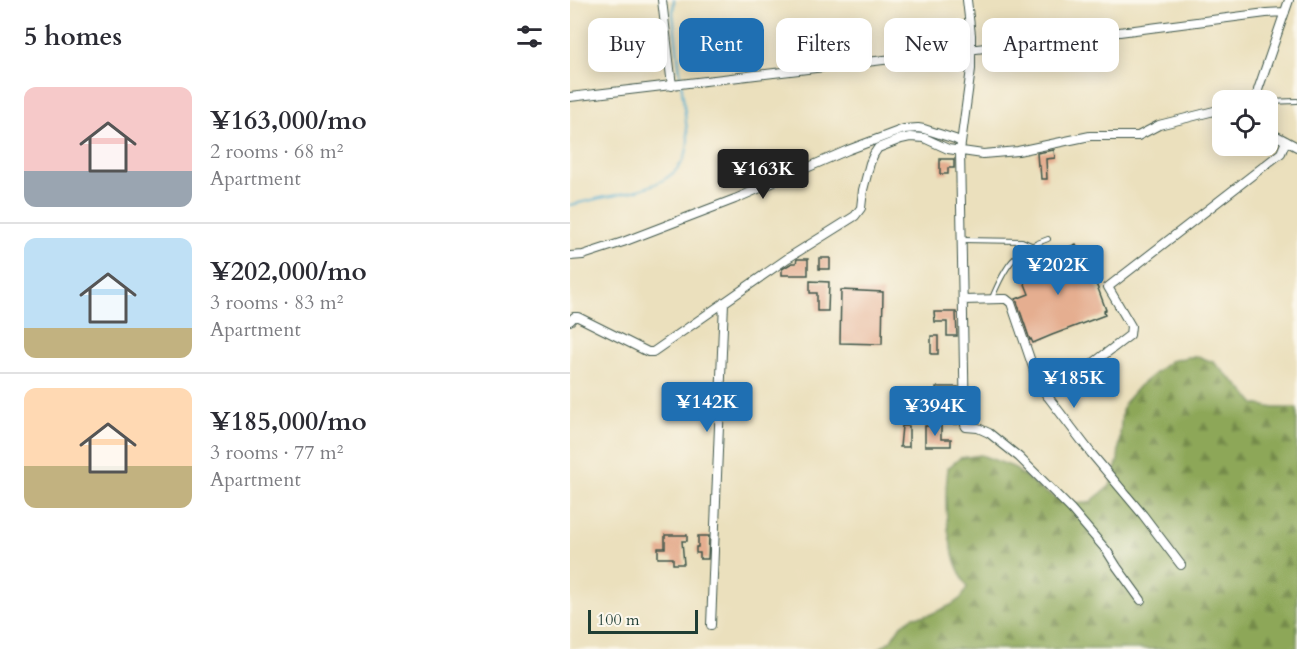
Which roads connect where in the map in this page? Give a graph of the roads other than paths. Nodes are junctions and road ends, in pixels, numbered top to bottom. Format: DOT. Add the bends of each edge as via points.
graph roads {
  1 [pos="662,0"];
  2 [pos="967,0"];
  3 [pos="1289,0"];
  4 [pos="1285,12"];
  5 [pos="972,49"];
  6 [pos="672,86"];
  7 [pos="1258,90"];
  8 [pos="570,97"];
  9 [pos="1297,101"];
  10 [pos="1278,102"];
  11 [pos="1212,111"];
  12 [pos="1278,137"];
  13 [pos="1286,141"];
  14 [pos="961,142"];
  15 [pos="1297,147"];
  16 [pos="960,151"];
  17 [pos="1048,239"];
  18 [pos="962,240"];
  19 [pos="1031,245"];
  20 [pos="570,256"];
  21 [pos="992,299"];
  22 [pos="963,300"];
  23 [pos="724,302"];
  24 [pos="570,321"];
  25 [pos="1047,396"];
  26 [pos="1181,565"];
  27 [pos="1142,600"];
  28 [pos="711,625"];
  1 -- 6 [label="street"];
  2 -- 5 [label="street"];
  3 -- 4 [label="street"];
  4 -- 5 [label="street"];
  4 -- 7 [label="street"];
  5 -- 6 [label="street"];
  5 -- 14 [label="street"];
  6 -- 8 [label="street"];
  9 -- 10 [label="lane"];
  11 -- 16 [label="street" via="1160,125 1138,136 1090,136 1018,151"];
  12 -- 13 [label="street"];
  13 -- 15 [label="street"];
  13 -- 25 [label="street" via="1281,153 1108,287 1131,326 1130,335"];
  14 -- 16 [label="street"];
  14 -- 20 [label="street" via="924,129 904,129 623,242"];
  16 -- 18 [label="street"];
  16 -- 23 [label="street" via="917,137 878,148 870,163 861,208 855,216"];
  17 -- 19 [label="lane"];
  18 -- 19 [label="lane"];
  18 -- 22 [label="street"];
  19 -- 21 [label="lane" via="1008,265"];
  21 -- 22 [label="street"];
  21 -- 25 [label="street" via="1011,303 1037,380"];
  22 -- 27 [label="street" via="965,426 989,433 1019,457 1071,509"];
  23 -- 24 [label="street" via="650,352 578,317"];
  23 -- 28 [label="street"];
  25 -- 26 [label="street"];
}
